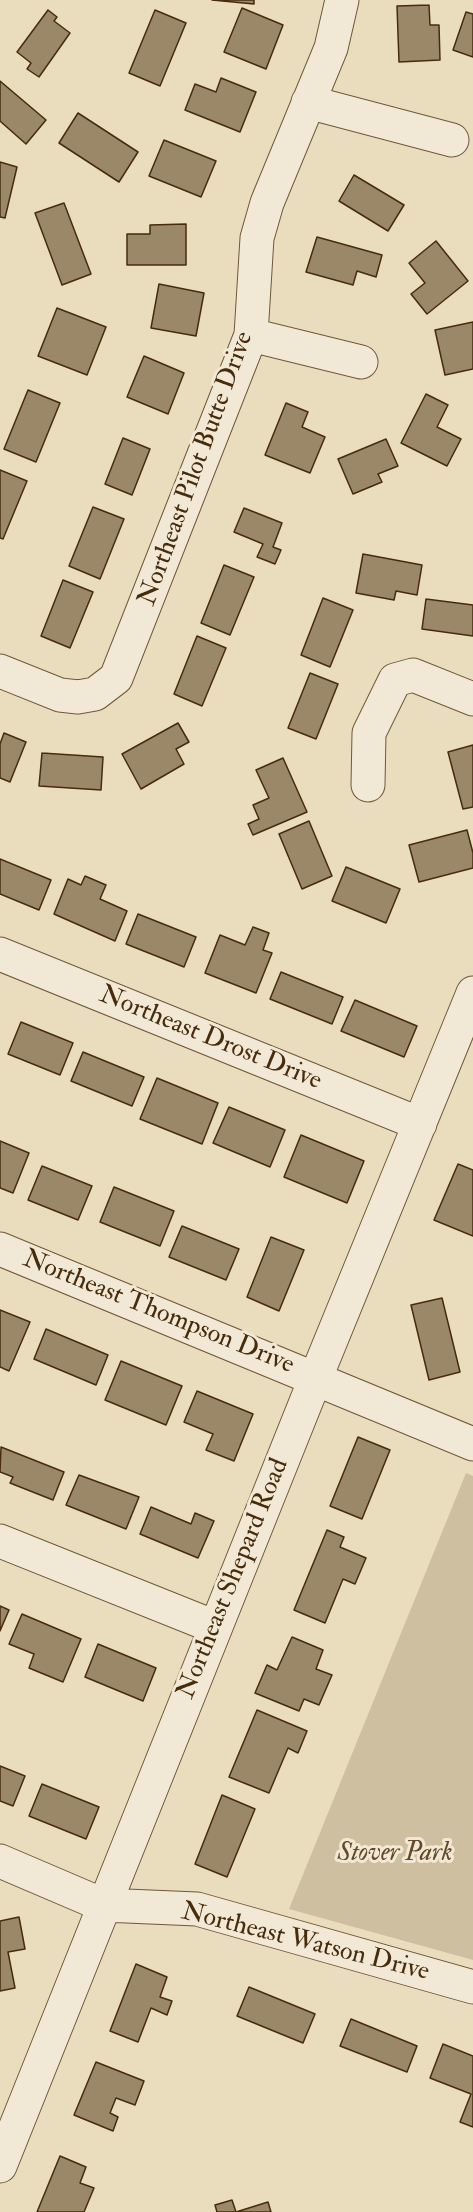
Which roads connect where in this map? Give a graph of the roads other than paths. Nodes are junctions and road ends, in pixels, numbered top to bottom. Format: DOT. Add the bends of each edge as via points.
graph roads {
  1 [pos="342,0"];
  2 [pos="308,102"];
  3 [pos="452,140"];
  4 [pos="251,335"];
  5 [pos="361,362"];
  6 [pos="0,671"];
  7 [pos="473,699"];
  8 [pos="368,785"];
  9 [pos="0,954"];
  10 [pos="473,993"];
  11 [pos="420,1124"];
  12 [pos="0,1249"];
  13 [pos="316,1377"];
  14 [pos="473,1444"];
  15 [pos="0,1541"];
  16 [pos="215,1627"];
  17 [pos="0,1861"];
  18 [pos="103,1905"];
  19 [pos="473,1987"];
  20 [pos="0,2166"];
  1 -- 2 [label="street, Northeast Pilot Butte Drive" via="331,48"];
  2 -- 3 [label="street"];
  2 -- 4 [label="street, Northeast Pilot Butte Drive" via="257,238"];
  4 -- 5 [label="street"];
  4 -- 6 [label="street, Northeast Pilot Butte Drive" via="116,678 95,694 78,697 60,695"];
  7 -- 8 [label="street" via="413,675 394,680 369,733"];
  9 -- 11 [label="street, Northeast Drost Drive"];
  10 -- 11 [label="street, Northeast Shepard Road"];
  11 -- 13 [label="street, Northeast Shepard Road"];
  12 -- 13 [label="street, Northeast Thompson Drive"];
  13 -- 14 [label="street, Northeast Thompson Drive"];
  13 -- 16 [label="street, Northeast Shepard Road"];
  15 -- 16 [label="street"];
  16 -- 18 [label="street, Northeast Shepard Road"];
  17 -- 18 [label="street, Northeast Watson Drive"];
  18 -- 19 [label="street, Northeast Watson Drive" via="197,1910"];
  18 -- 20 [label="street, Northeast Shepard Road"];
}
